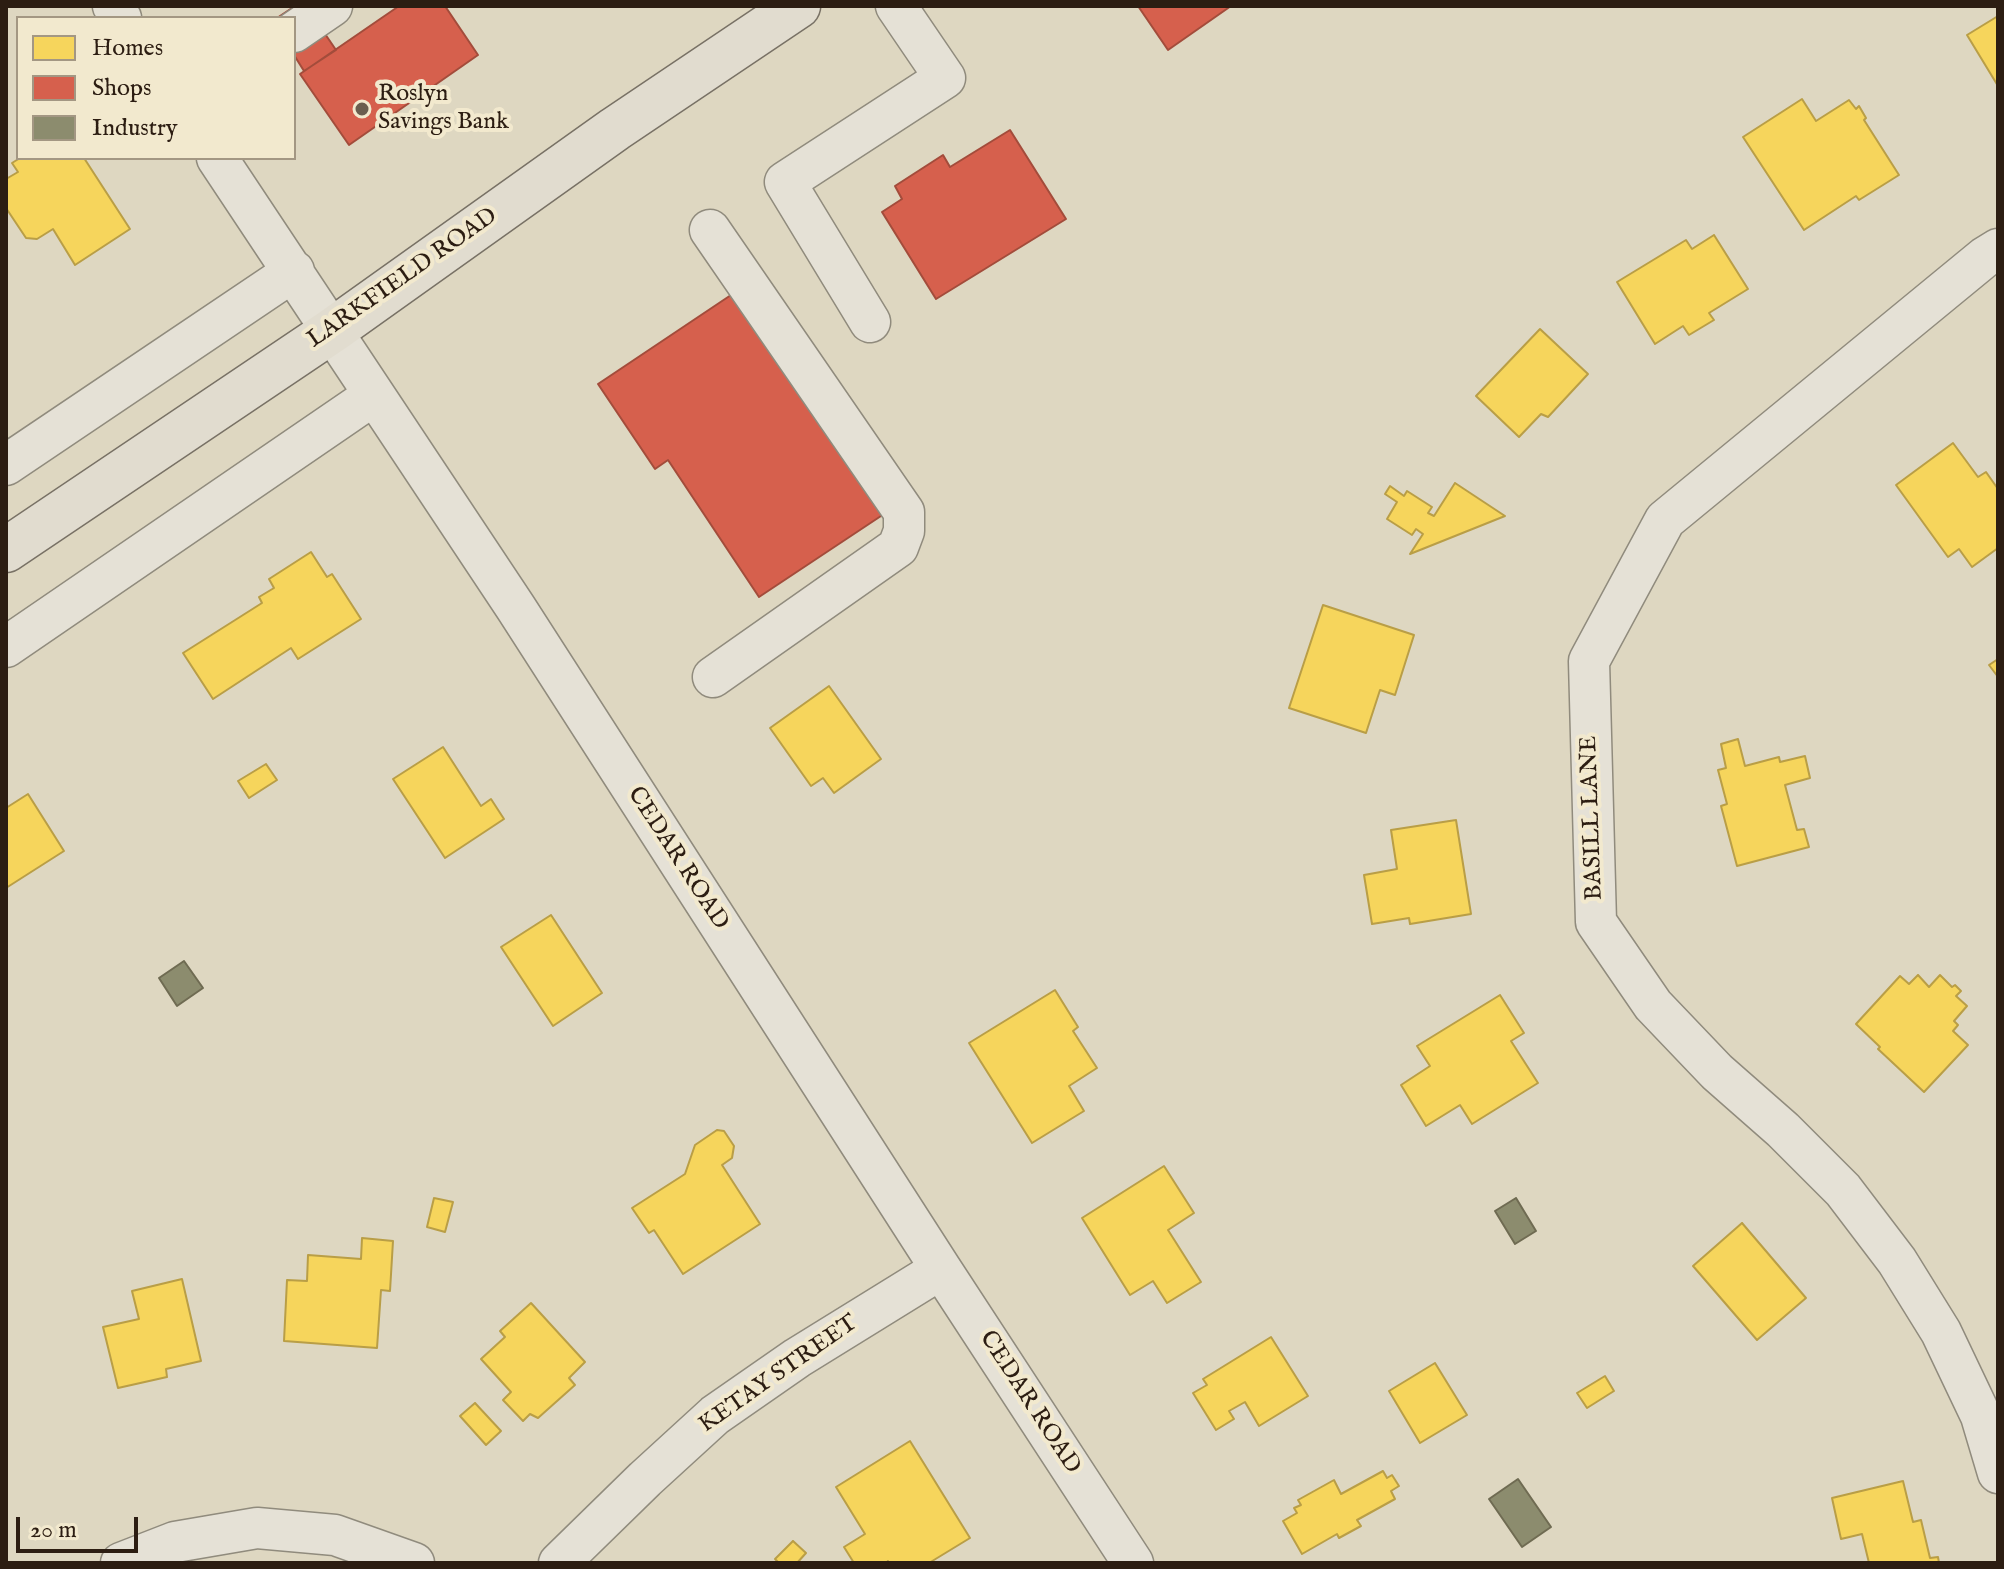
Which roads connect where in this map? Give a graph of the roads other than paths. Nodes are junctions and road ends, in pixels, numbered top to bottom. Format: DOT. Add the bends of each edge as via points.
graph roads {
  1 [pos="332,6"];
  2 [pos="798,6"];
  3 [pos="896,6"];
  4 [pos="296,31"];
  5 [pos="218,160"];
  6 [pos="710,230"];
  7 [pos="1994,261"];
  8 [pos="294,271"];
  9 [pos="870,322"];
  10 [pos="333,330"];
  11 [pos="374,395"];
  12 [pos="6,465"];
  13 [pos="6,550"];
  14 [pos="6,647"];
  15 [pos="713,677"];
  16 [pos="941,1269"];
  17 [pos="1998,1473"];
  18 [pos="121,1563"];
  19 [pos="414,1563"];
  20 [pos="559,1563"];
  21 [pos="1133,1563"];
  1 -- 4 [label="street"];
  2 -- 10 [label="main road, LARKFIELD ROAD"];
  3 -- 9 [label="street" via="945,78 785,182"];
  5 -- 8 [label="street, CEDAR ROAD"];
  6 -- 15 [label="street" via="904,512 898,547"];
  7 -- 17 [label="street, BASILL LANE" via="1665,520 1589,661 1596,922 1653,1005 1843,1190 1897,1261 1941,1332 1981,1416"];
  8 -- 10 [label="street, CEDAR ROAD"];
  8 -- 12 [label="street"];
  10 -- 11 [label="street, CEDAR ROAD"];
  10 -- 13 [label="main road, LARKFIELD ROAD"];
  11 -- 14 [label="street"];
  11 -- 16 [label="street, CEDAR ROAD"];
  16 -- 20 [label="street, KETAY STREET" via="715,1415"];
  16 -- 21 [label="street, CEDAR ROAD"];
  18 -- 19 [label="street" via="175,1542 257,1528 335,1535"];
}
